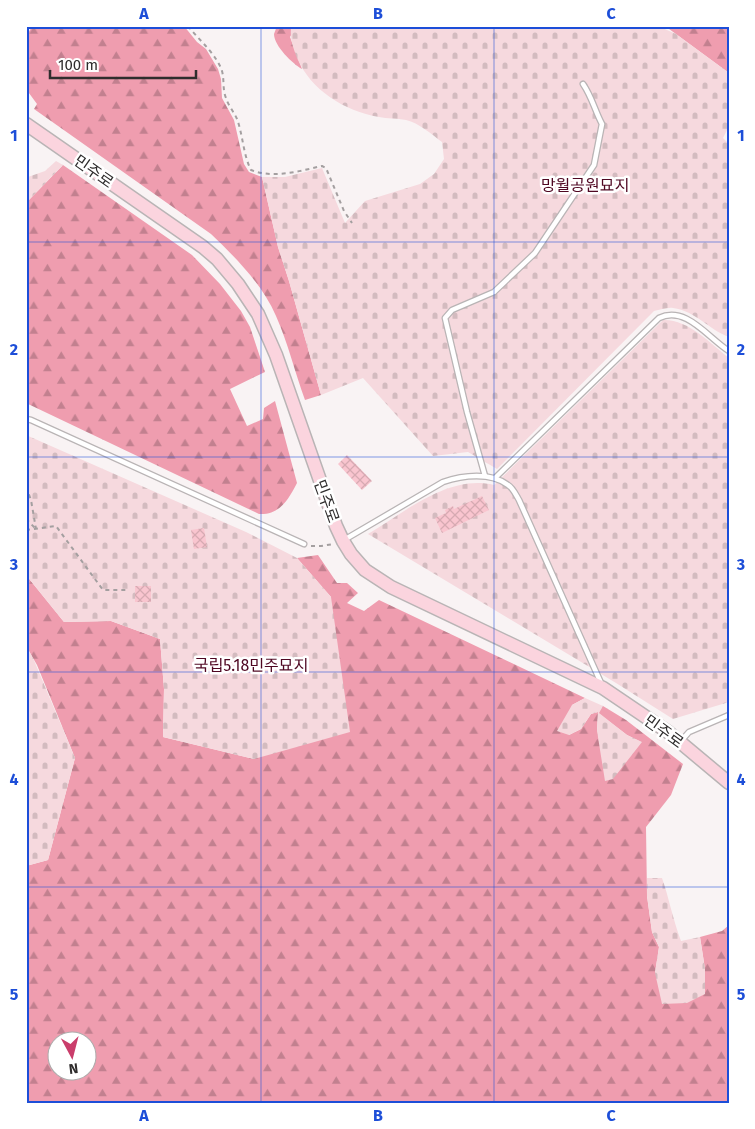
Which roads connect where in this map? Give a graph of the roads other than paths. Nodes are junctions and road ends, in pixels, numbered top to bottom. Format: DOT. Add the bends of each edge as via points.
graph roads {
  1 [pos="583,84"];
  2 [pos="26,124"];
  3 [pos="729,351"];
  4 [pos="26,419"];
  5 [pos="485,476"];
  6 [pos="495,478"];
  7 [pos="343,541"];
  8 [pos="304,544"];
  9 [pos="603,688"];
  10 [pos="729,715"];
  11 [pos="680,742"];
  12 [pos="729,783"];
  1 -- 5 [label="lane" via="602,124 594,165 535,253 494,292 452,310 445,318"];
  2 -- 7 [label="main road, 민주로" via="203,247 238,284 258,314 276,355"];
  3 -- 6 [label="lane" via="683,317 668,315 659,318"];
  4 -- 8 [label="lane"];
  5 -- 6 [label="lane"];
  5 -- 7 [label="lane" via="454,478 444,482"];
  6 -- 9 [label="lane" via="509,485 520,500"];
  7 -- 9 [label="main road, 민주로" via="365,570 391,587"];
  9 -- 11 [label="main road, 민주로"];
  10 -- 11 [label="lane" via="689,732"];
  11 -- 12 [label="main road, 민주로"];
}
